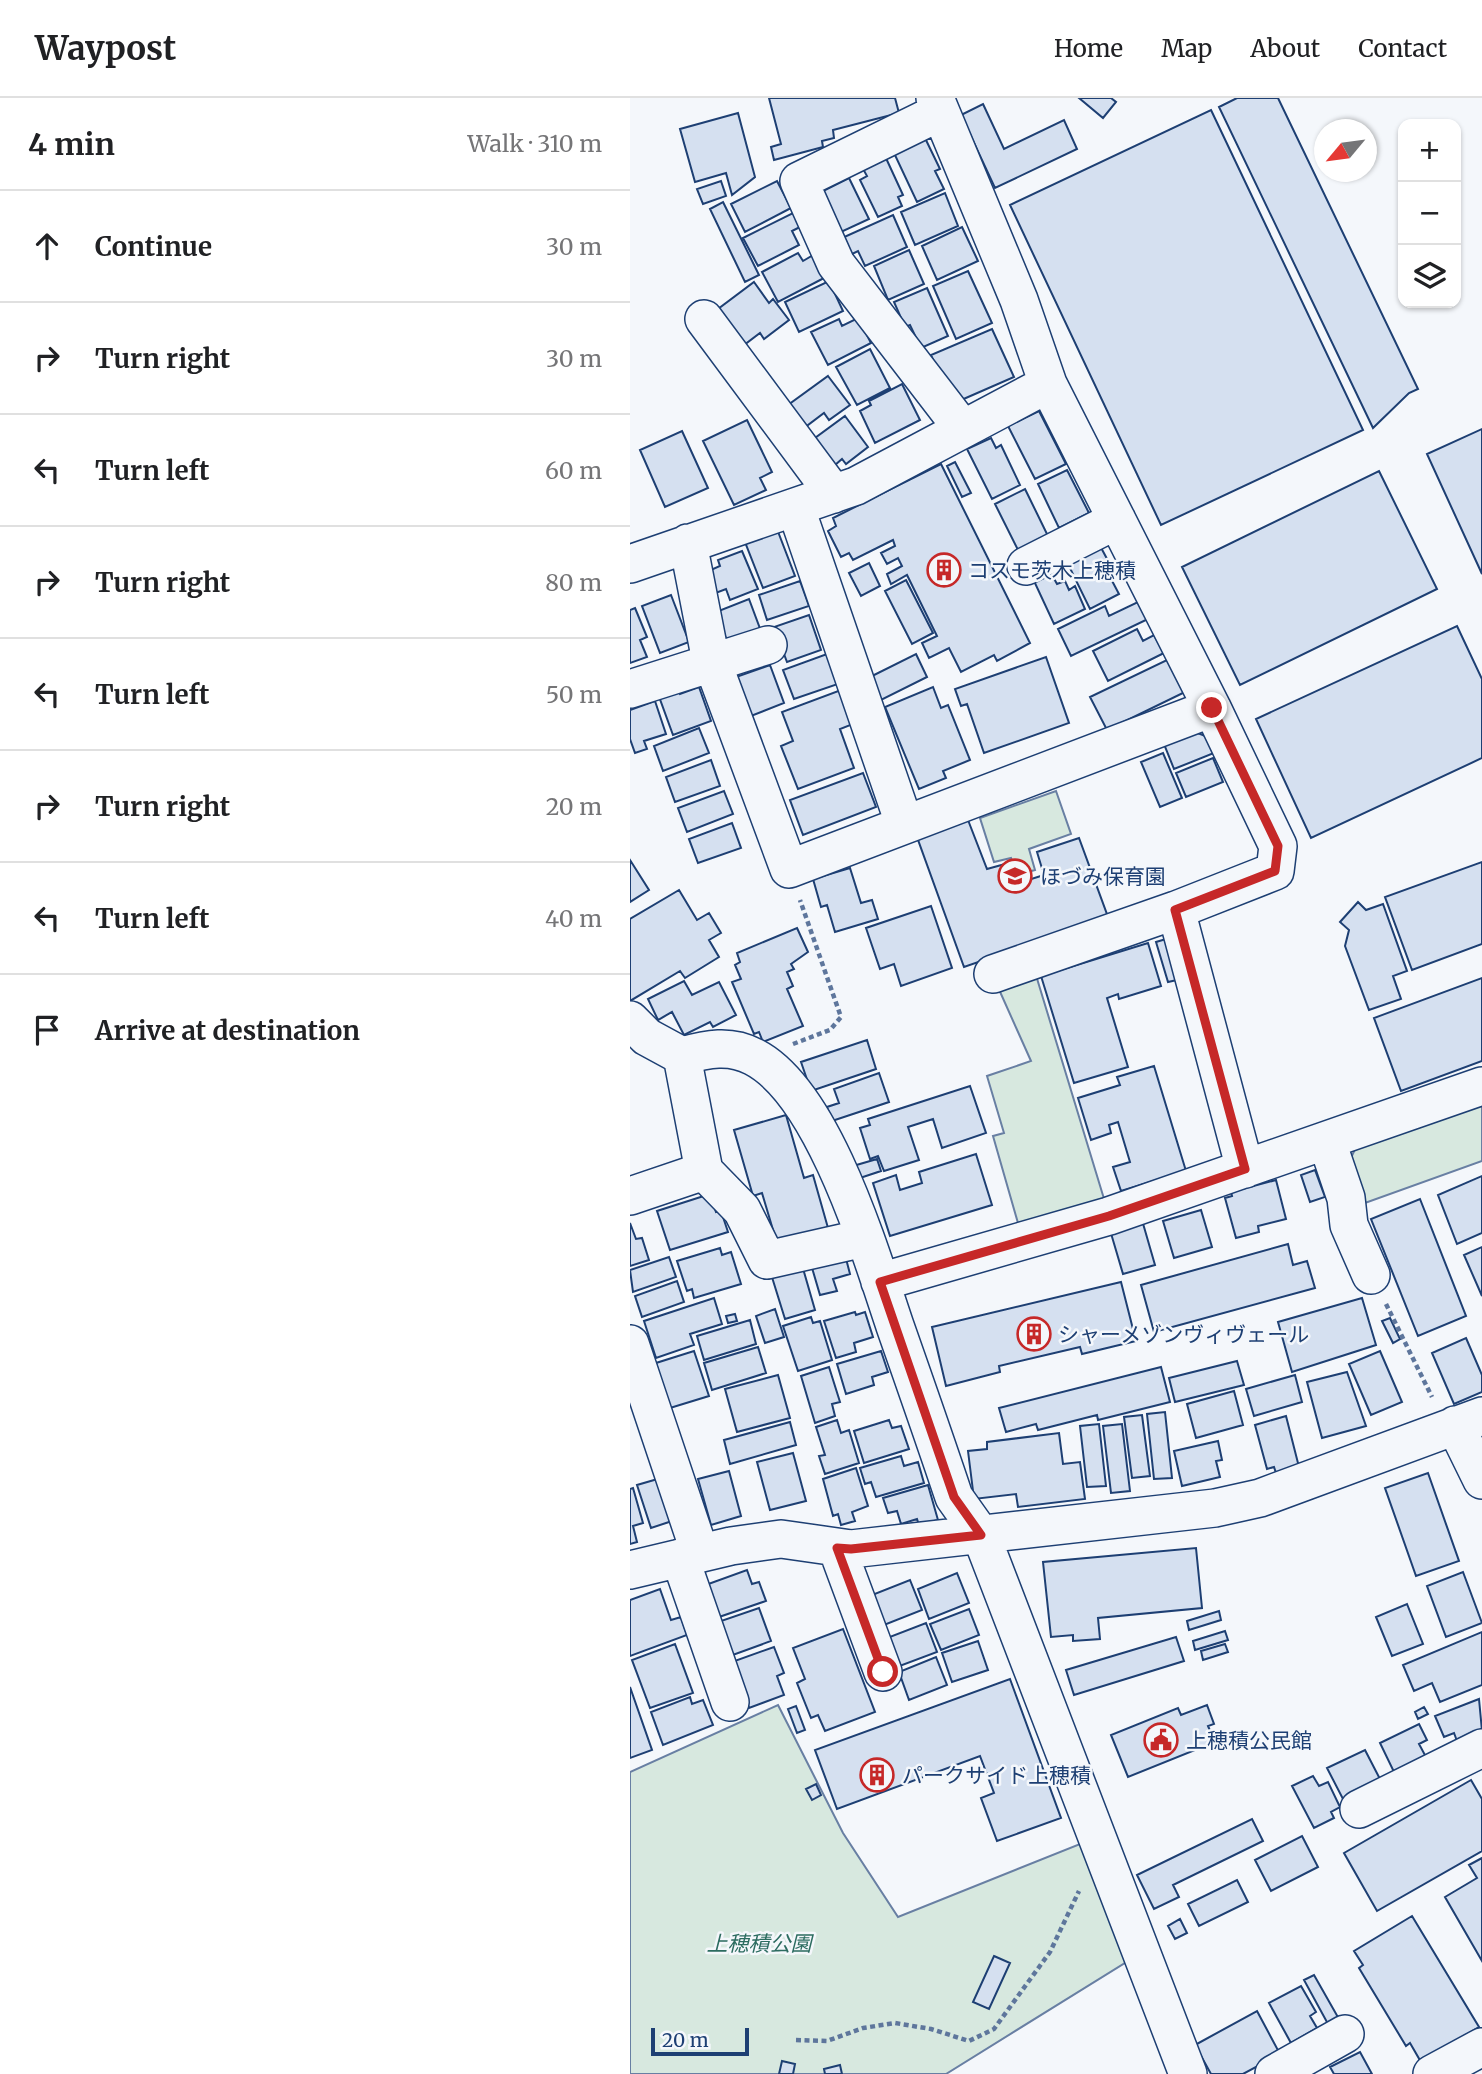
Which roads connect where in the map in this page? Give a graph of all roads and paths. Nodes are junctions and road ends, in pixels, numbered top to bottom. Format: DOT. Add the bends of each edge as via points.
graph roads {
  1 [pos="937,105"];
  2 [pos="704,319"];
  3 [pos="1048,384"];
  4 [pos="962,428"];
  5 [pos="834,494"];
  6 [pos="796,509"];
  7 [pos="1117,520"];
  8 [pos="688,543"];
  9 [pos="630,564"];
  10 [pos="1026,566"];
  11 [pos="768,645"];
  12 [pos="713,661"];
  13 [pos="630,689"];
  14 [pos="1212,708"];
  15 [pos="904,823"];
  16 [pos="789,869"];
  17 [pos="1175,910"];
  18 [pos="993,974"];
  19 [pos="630,1020"];
  20 [pos="682,1056"];
  21 [pos="756,1057"];
  22 [pos="1482,1086"];
  23 [pos="1327,1142"];
  24 [pos="1245,1169"];
  25 [pos="704,1171"];
  26 [pos="630,1196"];
  27 [pos="864,1238"];
  28 [pos="1371,1275"];
  29 [pos="880,1282"];
  30 [pos="630,1344"];
  31 [pos="1469,1421"];
  32 [pos="1482,1480"];
  33 [pos="981,1535"];
  34 [pos="837,1548"];
  35 [pos="690,1556"];
  36 [pos="630,1570"];
  37 [pos="883,1672"];
  38 [pos="730,1702"];
  39 [pos="1482,1748"];
  40 [pos="1359,1809"];
  41 [pos="1105,1858"];
  42 [pos="1345,2034"];
  43 [pos="796,2040"];
  44 [pos="1188,2074"];
  45 [pos="1274,2074"];
  1 -- 3 [label="street" via="1019,300"];
  1 -- 4 [label="street" via="799,181 836,264"];
  2 -- 5 [label="street"];
  3 -- 4 [label="street"];
  3 -- 7 [label="street"];
  4 -- 5 [label="street"];
  5 -- 6 [label="street"];
  6 -- 8 [label="street"];
  6 -- 15 [label="street"];
  7 -- 10 [label="street"];
  7 -- 14 [label="street"];
  8 -- 9 [label="street"];
  8 -- 12 [label="street"];
  11 -- 12 [label="street"];
  12 -- 13 [label="street"];
  12 -- 16 [label="street"];
  14 -- 15 [label="street"];
  14 -- 17 [label="street" via="1278,846 1275,871"];
  15 -- 16 [label="street"];
  16 -- 21 [label="path" via="841,1017 830,1030"];
  17 -- 18 [label="street"];
  17 -- 24 [label="street"];
  19 -- 20 [label="street" via="647,1037"];
  20 -- 21 [label="street" via="733,1049"];
  20 -- 25 [label="street"];
  21 -- 27 [label="street" via="790,1090 825,1144"];
  22 -- 23 [label="street"];
  23 -- 24 [label="street"];
  23 -- 28 [label="street" via="1346,1198 1349,1225"];
  24 -- 29 [label="street" via="1109,1216"];
  25 -- 26 [label="street"];
  25 -- 27 [label="street" via="742,1210 767,1260"];
  27 -- 29 [label="street"];
  28 -- 31 [label="path" via="1438,1408"];
  29 -- 33 [label="street" via="954,1497"];
  30 -- 35 [label="street"];
  31 -- 32 [label="street"];
  31 -- 33 [label="street" via="1260,1498 1215,1508"];
  33 -- 34 [label="street"];
  33 -- 41 [label="street"];
  34 -- 35 [label="street" via="781,1539"];
  34 -- 37 [label="street"];
  35 -- 36 [label="street"];
  35 -- 38 [label="street"];
  39 -- 40 [label="street"];
  41 -- 43 [label="path" via="1088,1874 1050,1952 994,2029 969,2041 895,2023 827,2040"];
  41 -- 44 [label="street"];
  42 -- 45 [label="street"];
}
